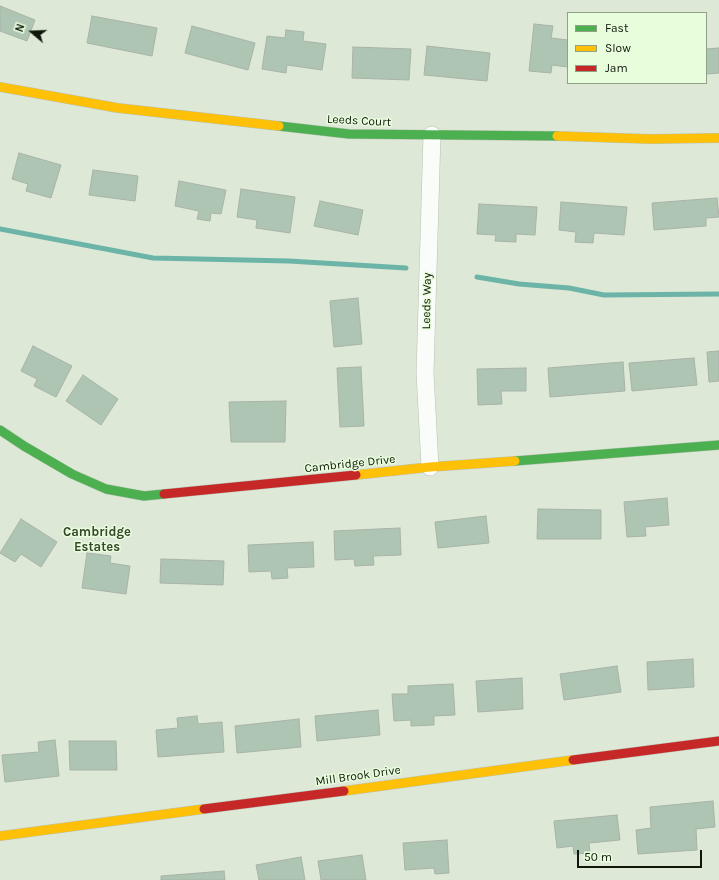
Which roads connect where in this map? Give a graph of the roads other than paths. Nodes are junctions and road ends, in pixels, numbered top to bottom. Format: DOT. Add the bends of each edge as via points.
graph roads {
  1 [pos="0,87"];
  2 [pos="432,135"];
  3 [pos="719,138"];
  4 [pos="0,430"];
  5 [pos="719,445"];
  6 [pos="430,467"];
  7 [pos="719,741"];
  8 [pos="0,836"];
  1 -- 2 [label="street, Leeds Court" via="118,108 341,133"];
  2 -- 3 [label="street, Leeds Court"];
  2 -- 6 [label="street, Leeds Way" via="425,373"];
  4 -- 6 [label="street, Cambridge Drive" via="72,474 106,489 144,496"];
  5 -- 6 [label="street, Cambridge Drive"];
  7 -- 8 [label="street, Mill Brook Drive"];
}
